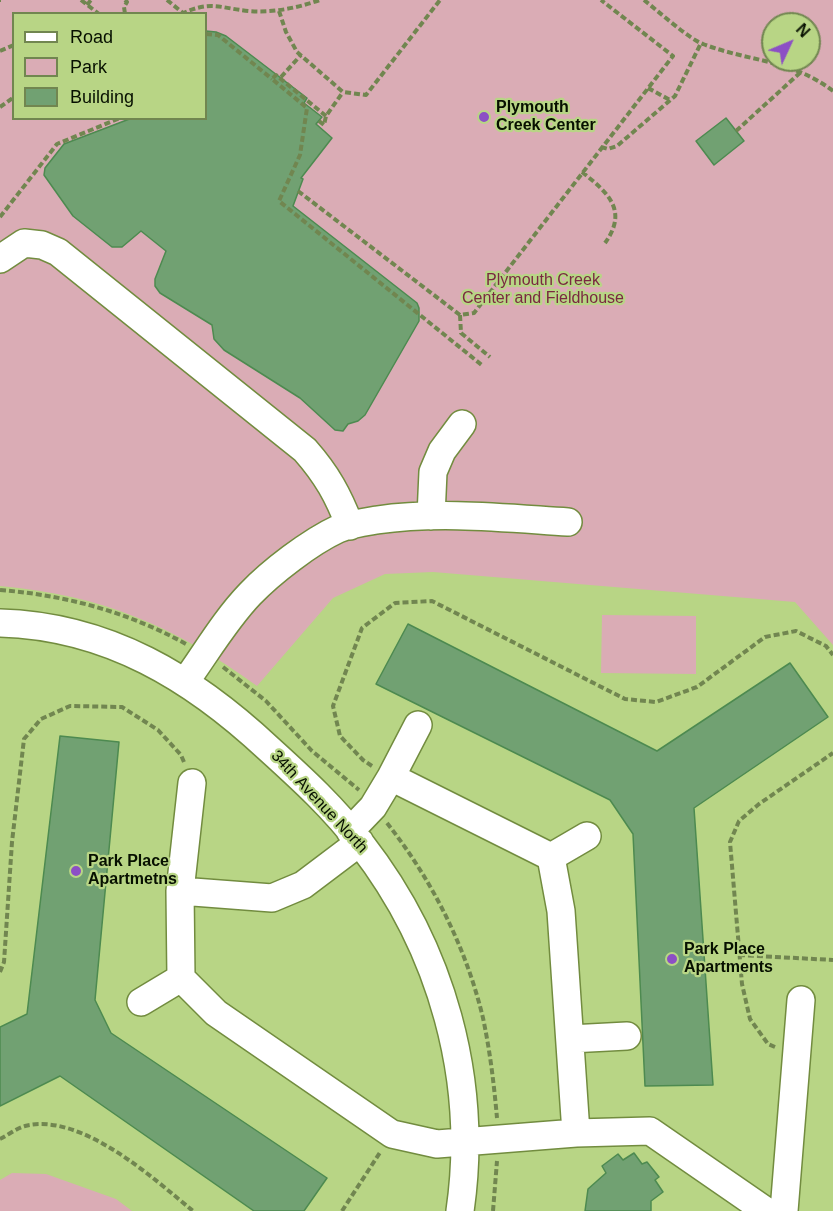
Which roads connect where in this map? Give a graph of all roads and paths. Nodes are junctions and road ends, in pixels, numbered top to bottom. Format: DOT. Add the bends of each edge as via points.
graph roads {
  1 [pos="81,0"];
  2 [pos="91,0"];
  3 [pos="167,0"];
  4 [pos="320,0"];
  5 [pos="441,0"];
  6 [pos="601,0"];
  7 [pos="644,0"];
  8 [pos="203,1"];
  9 [pos="87,5"];
  10 [pos="279,11"];
  11 [pos="96,12"];
  12 [pos="182,12"];
  13 [pos="185,12"];
  14 [pos="207,32"];
  15 [pos="700,43"];
  16 [pos="301,55"];
  17 [pos="761,60"];
  18 [pos="801,72"];
  19 [pos="804,72"];
  20 [pos="281,77"];
  21 [pos="272,80"];
  22 [pos="648,88"];
  23 [pos="833,91"];
  24 [pos="344,92"];
  25 [pos="670,100"];
  26 [pos="326,116"];
  27 [pos="115,120"];
  28 [pos="319,121"];
  29 [pos="736,131"];
  30 [pos="601,147"];
  31 [pos="582,172"];
  32 [pos="298,191"];
  33 [pos="0,217"];
  34 [pos="605,243"];
  35 [pos="0,259"];
  36 [pos="460,315"];
  37 [pos="490,357"];
  38 [pos="483,366"];
  39 [pos="462,424"];
  40 [pos="431,516"];
  41 [pos="568,522"];
  42 [pos="351,526"];
  43 [pos="0,590"];
  44 [pos="136,620"];
  45 [pos="0,623"];
  46 [pos="833,655"];
  47 [pos="186,682"];
  48 [pos="418,725"];
  49 [pos="833,753"];
  50 [pos="391,777"];
  51 [pos="192,783"];
  52 [pos="355,836"];
  53 [pos="587,836"];
  54 [pos="551,857"];
  55 [pos="180,891"];
  56 [pos="740,956"];
  57 [pos="833,960"];
  58 [pos="0,972"];
  59 [pos="181,978"];
  60 [pos="801,1000"];
  61 [pos="141,1002"];
  62 [pos="627,1036"];
  63 [pos="570,1039"];
  64 [pos="796,1055"];
  65 [pos="576,1133"];
  66 [pos="392,1134"];
  67 [pos="0,1139"];
  68 [pos="465,1143"];
  69 [pos="193,1211"];
  70 [pos="342,1211"];
  71 [pos="460,1211"];
  72 [pos="766,1211"];
  73 [pos="784,1211"];
  1 -- 9 [label="path"];
  2 -- 9 [label="path"];
  3 -- 12 [label="path"];
  4 -- 10 [label="path"];
  5 -- 24 [label="path" via="366,95"];
  6 -- 22 [label="path" via="673,56"];
  7 -- 15 [label="path"];
  8 -- 10 [label="path" via="250,11"];
  8 -- 13 [label="path"];
  9 -- 11 [label="path"];
  10 -- 16 [label="path" via="286,32"];
  14 -- 21 [label="path" via="218,35"];
  15 -- 17 [label="path"];
  15 -- 25 [label="path"];
  16 -- 20 [label="path"];
  16 -- 24 [label="path"];
  18 -- 29 [label="path"];
  19 -- 23 [label="path"];
  21 -- 26 [label="path" via="276,75"];
  21 -- 38 [label="path" via="308,108 300,155 279,201"];
  22 -- 25 [label="path"];
  22 -- 30 [label="path"];
  24 -- 26 [label="path"];
  25 -- 30 [label="path" via="617,146"];
  26 -- 28 [label="path" via="323,127"];
  27 -- 33 [label="path" via="57,144"];
  30 -- 31 [label="path"];
  31 -- 34 [label="path" via="613,202 615,219"];
  31 -- 36 [label="path" via="474,313"];
  32 -- 36 [label="path"];
  35 -- 42 [label="street" via="24,243 58,252 305,450 325,473"];
  36 -- 37 [label="path" via="460,333"];
  39 -- 40 [label="street" via="442,451 433,472"];
  40 -- 41 [label="street"];
  40 -- 42 [label="street" via="410,515"];
  42 -- 47 [label="street" via="338,529 299,554 250,594"];
  43 -- 44 [label="path" via="81,602"];
  45 -- 47 [label="street, 34th Avenue North" via="63,632 115,646"];
  46 -- 50 [label="path" via="826,646 796,631 765,637 697,687 656,702 625,699 432,600 394,603 362,628 333,706 340,736 363,760"];
  47 -- 52 [label="street, 34th Avenue North" via="236,718"];
  48 -- 50 [label="street"];
  49 -- 56 [label="path" via="752,810 740,821 730,842"];
  50 -- 52 [label="street"];
  50 -- 54 [label="street"];
  51 -- 55 [label="street"];
  51 -- 58 [label="path" via="181,755 158,730 122,706 70,706 41,719 24,739"];
  52 -- 55 [label="street" via="303,885 272,898"];
  52 -- 68 [label="street, 34th Avenue North" via="380,869 432,966 456,1048"];
  53 -- 54 [label="street"];
  54 -- 63 [label="street" via="561,911"];
  55 -- 59 [label="street"];
  56 -- 57 [label="path"];
  56 -- 64 [label="path" via="750,1019 768,1044"];
  59 -- 61 [label="street"];
  59 -- 66 [label="street" via="216,1013"];
  60 -- 64 [label="street"];
  62 -- 63 [label="street"];
  63 -- 65 [label="street"];
  64 -- 73 [label="street"];
  65 -- 68 [label="street"];
  65 -- 72 [label="street" via="650,1131"];
  66 -- 68 [label="street" via="437,1144"];
  66 -- 70 [label="path"];
  67 -- 69 [label="path" via="25,1126 56,1125 88,1135 146,1172"];
  68 -- 71 [label="street, 34th Avenue North"];
}
